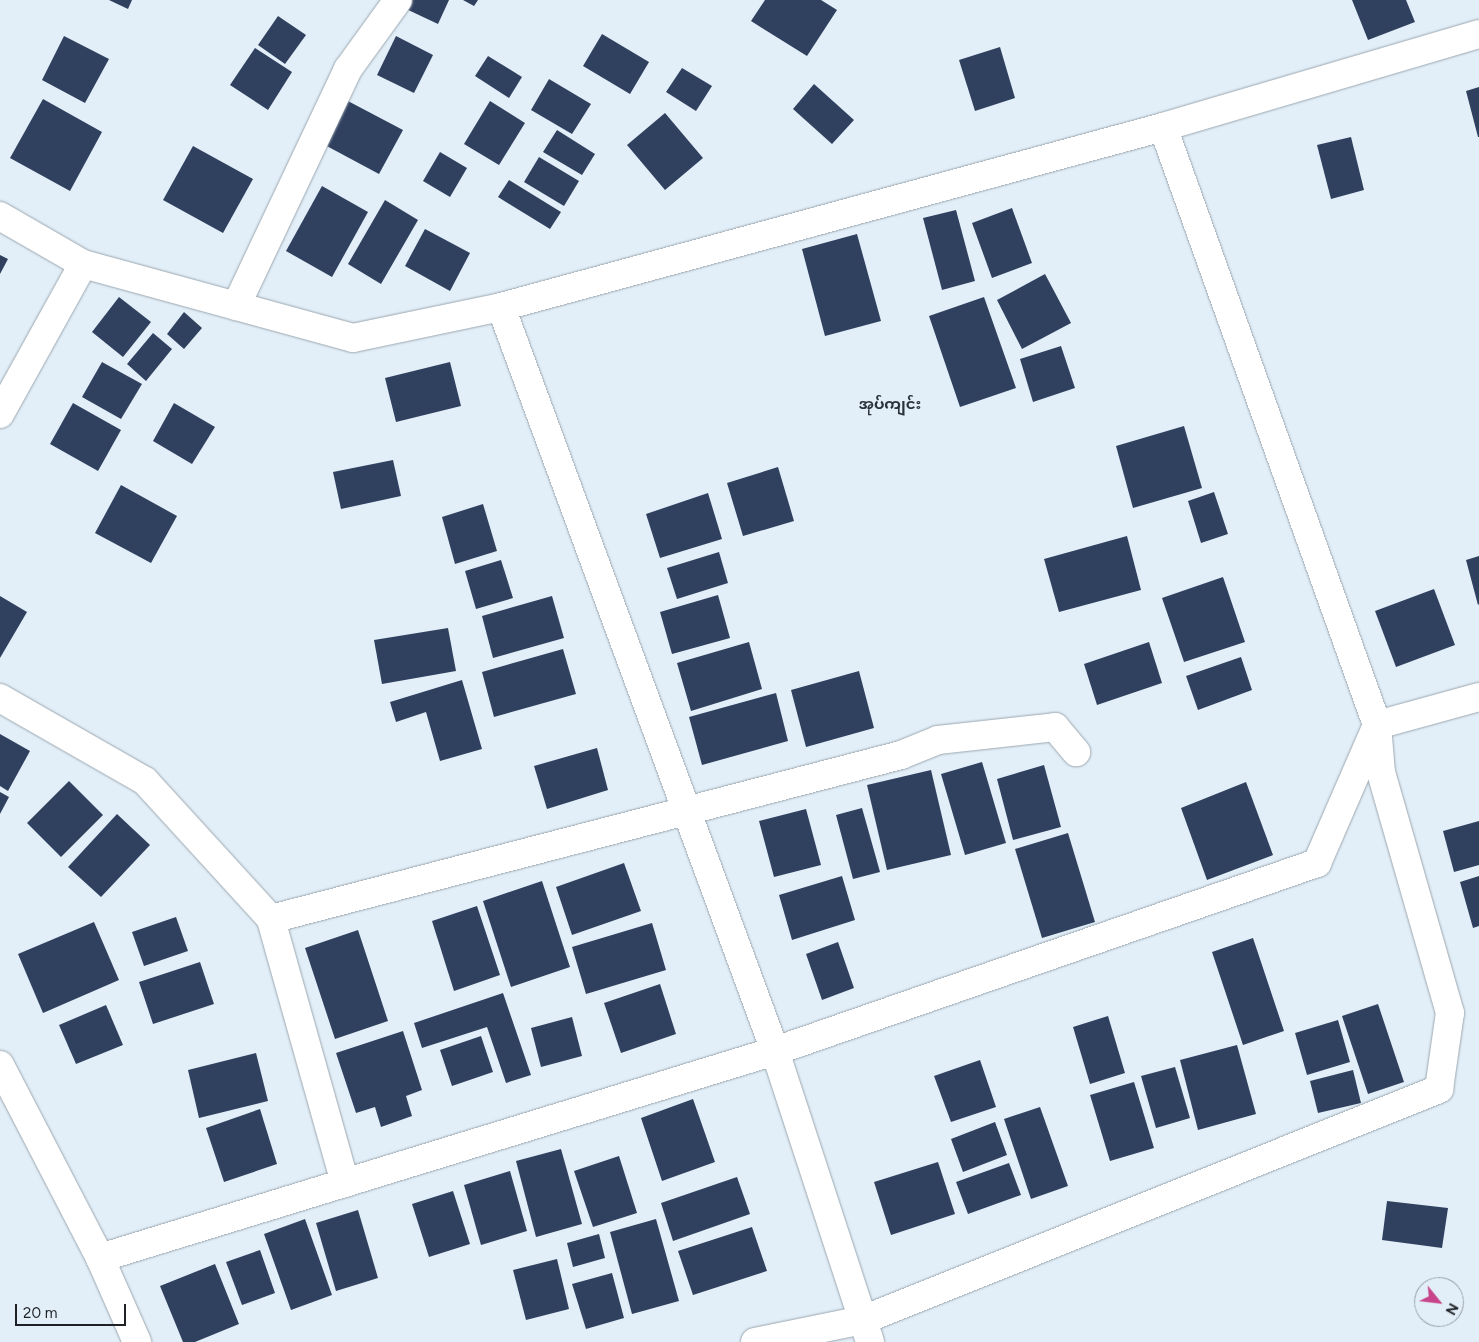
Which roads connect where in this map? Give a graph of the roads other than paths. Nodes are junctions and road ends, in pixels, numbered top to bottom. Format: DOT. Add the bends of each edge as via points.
graph roads {
  1 [pos="398,0"];
  2 [pos="1479,34"];
  3 [pos="1163,127"];
  4 [pos="0,216"];
  5 [pos="83,264"];
  6 [pos="236,306"];
  7 [pos="501,307"];
  8 [pos="0,414"];
  9 [pos="1479,697"];
  10 [pos="0,698"];
  11 [pos="1377,725"];
  12 [pos="1076,752"];
  13 [pos="687,810"];
  14 [pos="271,919"];
  15 [pos="775,1052"];
  16 [pos="0,1065"];
  17 [pos="345,1183"];
  18 [pos="100,1258"];
  19 [pos="866,1331"];
  20 [pos="137,1342"];
  21 [pos="755,1342"];
  1 -- 6 [label="street" via="348,69"];
  2 -- 3 [label="street"];
  3 -- 7 [label="street"];
  3 -- 11 [label="street"];
  4 -- 5 [label="street"];
  5 -- 6 [label="street"];
  5 -- 8 [label="street"];
  6 -- 7 [label="street" via="353,338"];
  7 -- 13 [label="street"];
  9 -- 11 [label="street"];
  10 -- 14 [label="street" via="145,780"];
  11 -- 15 [label="street" via="1317,863"];
  11 -- 19 [label="street" via="1382,773 1450,1013 1440,1089"];
  12 -- 13 [label="street" via="1055,727 938,740 901,755"];
  13 -- 14 [label="street"];
  13 -- 15 [label="street"];
  14 -- 17 [label="street"];
  15 -- 17 [label="street"];
  15 -- 19 [label="street"];
  16 -- 18 [label="street"];
  17 -- 18 [label="street"];
  18 -- 20 [label="street"];
  19 -- 21 [label="street"];
}
